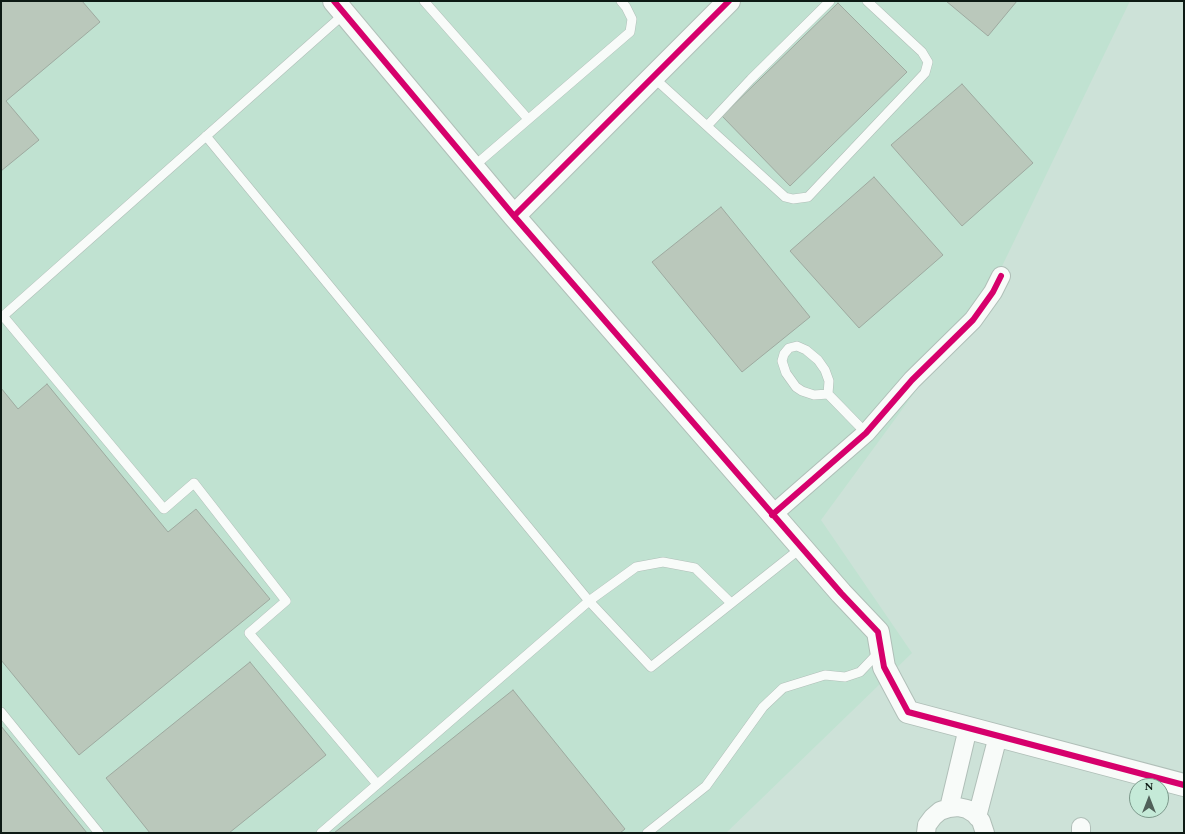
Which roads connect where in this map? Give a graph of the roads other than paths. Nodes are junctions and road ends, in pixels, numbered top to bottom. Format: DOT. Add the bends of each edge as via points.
graph roads {
  1 [pos="424,1"];
  2 [pos="621,1"];
  3 [pos="729,1"];
  4 [pos="830,1"];
  5 [pos="867,1"];
  6 [pos="339,8"];
  7 [pos="653,77"];
  8 [pos="528,119"];
  9 [pos="707,126"];
  10 [pos="206,136"];
  11 [pos="473,167"];
  12 [pos="514,216"];
  13 [pos="1001,276"];
  14 [pos="2,317"];
  15 [pos="828,394"];
  16 [pos="866,433"];
  17 [pos="772,514"];
  18 [pos="801,548"];
  19 [pos="589,601"];
  20 [pos="730,604"];
  21 [pos="881,650"];
  22 [pos="1,712"];
  23 [pos="968,728"];
  24 [pos="998,736"];
  25 [pos="378,784"];
  26 [pos="1184,785"];
  27 [pos="949,808"];
  28 [pos="981,825"];
  29 [pos="99,833"];
  30 [pos="321,833"];
  31 [pos="647,833"];
  32 [pos="926,833"];
  1 -- 8 [label="lane"];
  2 -- 8 [label="lane" via="632,19 630,32"];
  3 -- 7 [label="street"];
  4 -- 9 [label="lane"];
  5 -- 9 [label="lane" via="922,52 928,62 925,73 808,197 785,198"];
  6 -- 10 [label="lane"];
  6 -- 11 [label="street"];
  7 -- 9 [label="lane"];
  7 -- 12 [label="street"];
  8 -- 11 [label="lane"];
  10 -- 14 [label="lane"];
  10 -- 19 [label="lane"];
  11 -- 12 [label="street"];
  12 -- 17 [label="street"];
  13 -- 16 [label="street" via="973,320 912,380"];
  14 -- 25 [label="lane" via="164,509 194,483 286,601 249,633"];
  15 -- 15 [label="lane" via="814,395 796,386 786,373 782,361 789,348 797,346 818,360 829,381"];
  15 -- 16 [label="lane"];
  16 -- 17 [label="street"];
  17 -- 18 [label="street"];
  18 -- 20 [label="lane"];
  18 -- 21 [label="street" via="878,632"];
  19 -- 20 [label="lane" via="636,567 663,562 695,568"];
  19 -- 20 [label="lane" via="651,667"];
  19 -- 25 [label="lane"];
  21 -- 23 [label="street" via="884,667 908,712"];
  21 -- 31 [label="lane" via="860,672 846,677 825,675 783,688 763,707 706,786"];
  22 -- 29 [label="lane"];
  23 -- 24 [label="street"];
  23 -- 27 [label="street"];
  24 -- 26 [label="street"];
  24 -- 28 [label="street"];
  25 -- 30 [label="lane"];
  27 -- 28 [label="street" via="967,809 975,814"];
  27 -- 32 [label="street" via="933,817"];
}
